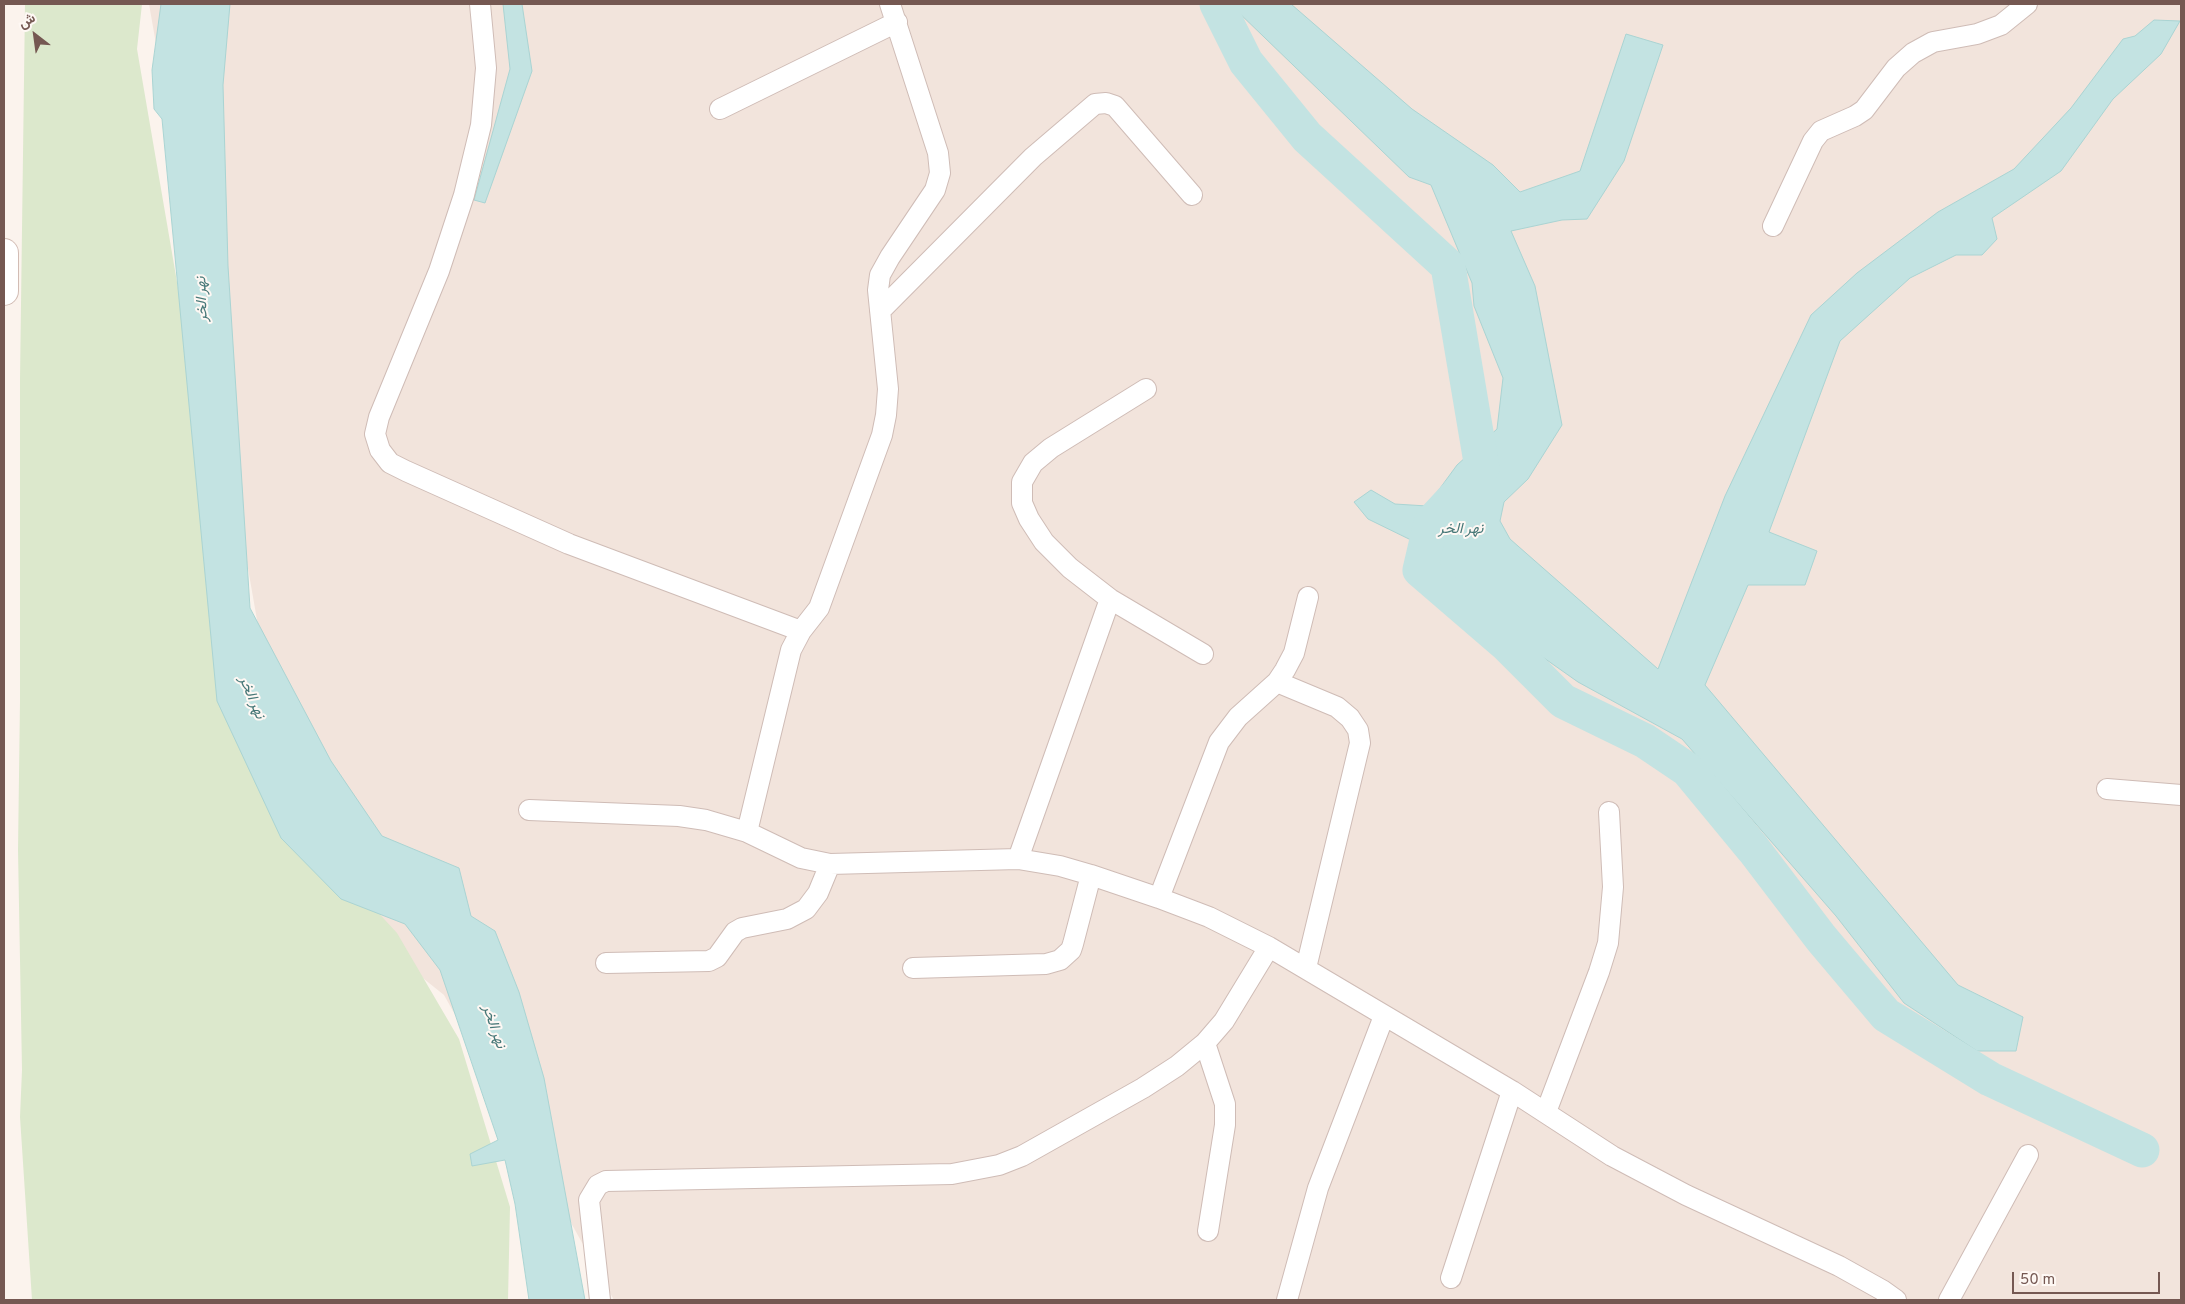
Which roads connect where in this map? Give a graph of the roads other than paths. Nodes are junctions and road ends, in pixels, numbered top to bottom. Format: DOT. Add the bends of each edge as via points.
graph roads {
  1 [pos="480,4"];
  2 [pos="2027,4"];
  3 [pos="893,13"];
  4 [pos="720,109"];
  5 [pos="1192,195"];
  6 [pos="1773,226"];
  7 [pos="4,252"];
  8 [pos="4,291"];
  9 [pos="880,311"];
  10 [pos="1146,389"];
  11 [pos="1308,597"];
  12 [pos="1110,599"];
  13 [pos="801,631"];
  14 [pos="1203,654"];
  15 [pos="1277,682"];
  16 [pos="2107,789"];
  17 [pos="2181,795"];
  18 [pos="529,810"];
  19 [pos="1610,812"];
  20 [pos="747,832"];
  21 [pos="1018,859"];
  22 [pos="830,864"];
  23 [pos="1091,874"];
  24 [pos="1159,898"];
  25 [pos="1269,947"];
  26 [pos="606,963"];
  27 [pos="913,968"];
  28 [pos="1306,968"];
  29 [pos="1384,1016"];
  30 [pos="1205,1044"];
  31 [pos="1512,1091"];
  32 [pos="1546,1112"];
  33 [pos="2028,1155"];
  34 [pos="1208,1231"];
  35 [pos="1451,1278"];
  36 [pos="600,1300"];
  37 [pos="1286,1300"];
  38 [pos="1896,1300"];
  39 [pos="1950,1300"];
  1 -- 13 [label="street" via="486,68 481,125 464,195 439,270 379,417 375,434 380,450 390,463 398,467 569,544"];
  2 -- 6 [label="street" via="2001,25 1977,34 1933,42 1913,53 1896,68 1864,110 1821,131 1812,140"];
  3 -- 4 [label="street"];
  3 -- 9 [label="street" via="936,144 940,173 936,190 880,275"];
  5 -- 9 [label="street" via="1115,106 1096,104 1033,157"];
  7 -- 8 [label="street"];
  9 -- 13 [label="street" via="888,389 882,435 819,608"];
  10 -- 12 [label="street" via="1051,448 1033,463 1022,482 1022,503 1044,542 1070,568"];
  11 -- 15 [label="street" via="1294,653"];
  12 -- 14 [label="street"];
  12 -- 21 [label="street"];
  13 -- 20 [label="street" via="786,665"];
  15 -- 24 [label="street" via="1238,717 1219,742"];
  15 -- 28 [label="street" via="1337,707 1358,730 1360,744"];
  16 -- 17 [label="street"];
  18 -- 20 [label="street" via="679,816"];
  19 -- 32 [label="street" via="1613,887 1608,943"];
  20 -- 22 [label="street" via="801,858"];
  21 -- 22 [label="street"];
  21 -- 23 [label="street"];
  22 -- 26 [label="street" via="818,893 806,909 787,919 742,928 710,961"];
  23 -- 24 [label="street"];
  23 -- 27 [label="street" via="1074,944 1060,960 1046,964"];
  24 -- 25 [label="street" via="1209,917"];
  25 -- 28 [label="street"];
  25 -- 30 [label="street" via="1241,996"];
  28 -- 29 [label="street"];
  29 -- 31 [label="street"];
  29 -- 37 [label="street" via="1318,1188"];
  30 -- 34 [label="street" via="1225,1104 1225,1125"];
  30 -- 36 [label="street" via="1143,1088 1022,1156 974,1171 606,1181 598,1186 589,1200"];
  31 -- 32 [label="street"];
  31 -- 35 [label="street"];
  32 -- 38 [label="street" via="1612,1156 1686,1195 1839,1266"];
  33 -- 39 [label="street"];
}
